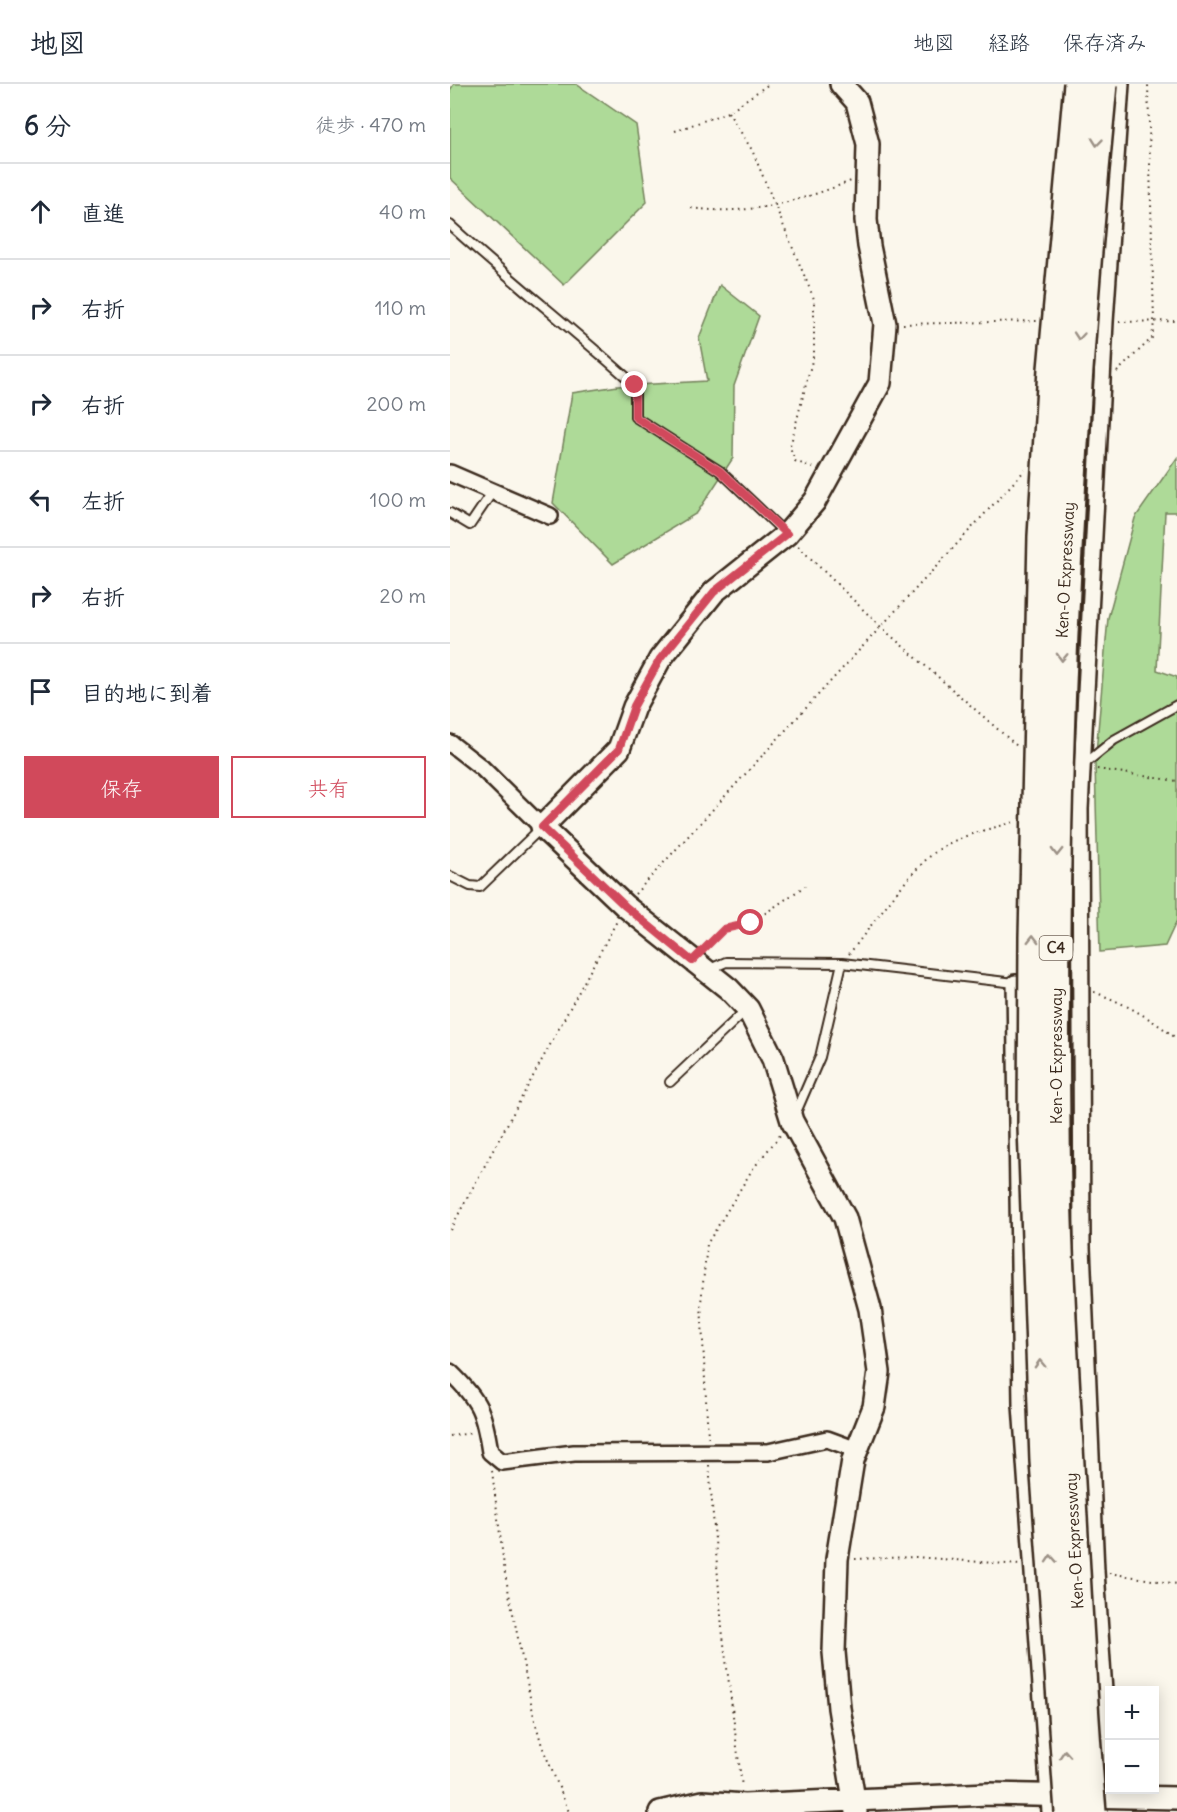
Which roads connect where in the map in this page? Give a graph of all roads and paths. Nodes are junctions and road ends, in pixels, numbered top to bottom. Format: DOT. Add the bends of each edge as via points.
graph roads {
  1 [pos="769,84"];
  2 [pos="840,84"];
  3 [pos="1078,84"];
  4 [pos="1103,84"];
  5 [pos="1121,84"];
  6 [pos="1148,84"];
  7 [pos="728,112"];
  8 [pos="675,131"];
  9 [pos="867,175"];
  10 [pos="776,204"];
  11 [pos="691,208"];
  12 [pos="450,225"];
  13 [pos="1041,321"];
  14 [pos="1154,321"];
  15 [pos="1177,321"];
  16 [pos="1105,322"];
  17 [pos="885,324"];
  18 [pos="1102,387"];
  19 [pos="1030,464"];
  20 [pos="450,473"];
  21 [pos="829,475"];
  22 [pos="493,491"];
  23 [pos="450,513"];
  24 [pos="550,516"];
  25 [pos="787,534"];
  26 [pos="882,628"];
  27 [pos="1177,705"];
  28 [pos="450,743"];
  29 [pos="1019,748"];
  30 [pos="1081,767"];
  31 [pos="1177,781"];
  32 [pos="1017,821"];
  33 [pos="542,827"];
  34 [pos="450,876"];
  35 [pos="805,886"];
  36 [pos="625,906"];
  37 [pos="842,963"];
  38 [pos="700,966"];
  39 [pos="1015,983"];
  40 [pos="1080,987"];
  41 [pos="747,1009"];
  42 [pos="1177,1039"];
  43 [pos="670,1082"];
  44 [pos="792,1121"];
  45 [pos="450,1230"];
  46 [pos="450,1372"];
  47 [pos="487,1431"];
  48 [pos="450,1436"];
  49 [pos="857,1450"];
  50 [pos="490,1452"];
  51 [pos="837,1560"];
  52 [pos="1032,1566"];
  53 [pos="1096,1571"];
  54 [pos="1177,1584"];
  55 [pos="1107,1798"];
  56 [pos="1177,1798"];
  57 [pos="855,1806"];
  58 [pos="1056,1806"];
  59 [pos="569,1812"];
  60 [pos="660,1812"];
  1 -- 7 [label="path"];
  2 -- 9 [label="street" via="857,102 863,118 868,144"];
  58 -- 3 [label="highway, Ken-O Expressway / C4, one-way, bridge" via="1032,1127 1032,937 1042,536 1052,369"];
  4 -- 55 [label="highway, Ken-O Expressway / C4, one-way, bridge" via="1078,349 1067,527 1059,724 1056,1127 1061,1318"];
  5 -- 16 [label="street"];
  6 -- 14 [label="path"];
  7 -- 8 [label="path"];
  7 -- 10 [label="path" via="752,150"];
  9 -- 10 [label="path" via="800,201"];
  9 -- 17 [label="street" via="869,246"];
  10 -- 11 [label="path" via="723,213"];
  10 -- 21 [label="path" via="814,299 814,353 790,447 795,461"];
  12 -- 25 [label="lane" via="635,385 635,417 720,471"];
  13 -- 17 [label="path"];
  14 -- 15 [label="path"];
  14 -- 16 [label="path"];
  14 -- 18 [label="path" via="1152,338"];
  16 -- 18 [label="street"];
  17 -- 21 [label="street" via="880,383"];
  18 -- 30 [label="street"];
  19 -- 26 [label="path"];
  20 -- 22 [label="street"];
  21 -- 25 [label="street" via="815,501"];
  22 -- 23 [label="lane" via="470,525"];
  22 -- 24 [label="street"];
  25 -- 26 [label="path"];
  25 -- 33 [label="street" via="714,592 660,659 634,706 619,749"];
  26 -- 29 [label="path"];
  26 -- 36 [label="path"];
  27 -- 30 [label="lane" via="1114,740"];
  28 -- 33 [label="street" via="482,768"];
  30 -- 31 [label="path"];
  30 -- 40 [label="street"];
  32 -- 37 [label="path" via="939,849 917,870"];
  33 -- 34 [label="lane" via="480,887"];
  33 -- 36 [label="street"];
  35 -- 38 [label="path" via="751,923 724,929"];
  36 -- 38 [label="street"];
  36 -- 45 [label="path"];
  37 -- 38 [label="lane" via="726,962"];
  37 -- 39 [label="lane"];
  37 -- 44 [label="lane" via="820,1058"];
  38 -- 41 [label="street"];
  39 -- 40 [label="street"];
  39 -- 52 [label="street" via="1021,1405"];
  40 -- 42 [label="path" via="1124,1003"];
  40 -- 53 [label="street" via="1082,1247"];
  41 -- 43 [label="lane"];
  41 -- 44 [label="street" via="773,1059"];
  44 -- 49 [label="street" via="845,1218 870,1309 879,1372 874,1407"];
  46 -- 47 [label="street" via="484,1414"];
  47 -- 48 [label="path"];
  47 -- 50 [label="street"];
  49 -- 50 [label="street" via="827,1439 768,1452 574,1453 502,1462"];
  49 -- 51 [label="street"];
  50 -- 59 [label="path" via="505,1574 534,1717"];
  51 -- 52 [label="path" via="915,1557"];
  51 -- 57 [label="street" via="834,1652"];
  52 -- 58 [label="street"];
  53 -- 54 [label="path"];
  53 -- 55 [label="street"];
  55 -- 56 [label="street"];
  55 -- 58 [label="street"];
  57 -- 58 [label="street" via="988,1794"];
  57 -- 60 [label="street" via="703,1802"];
}
